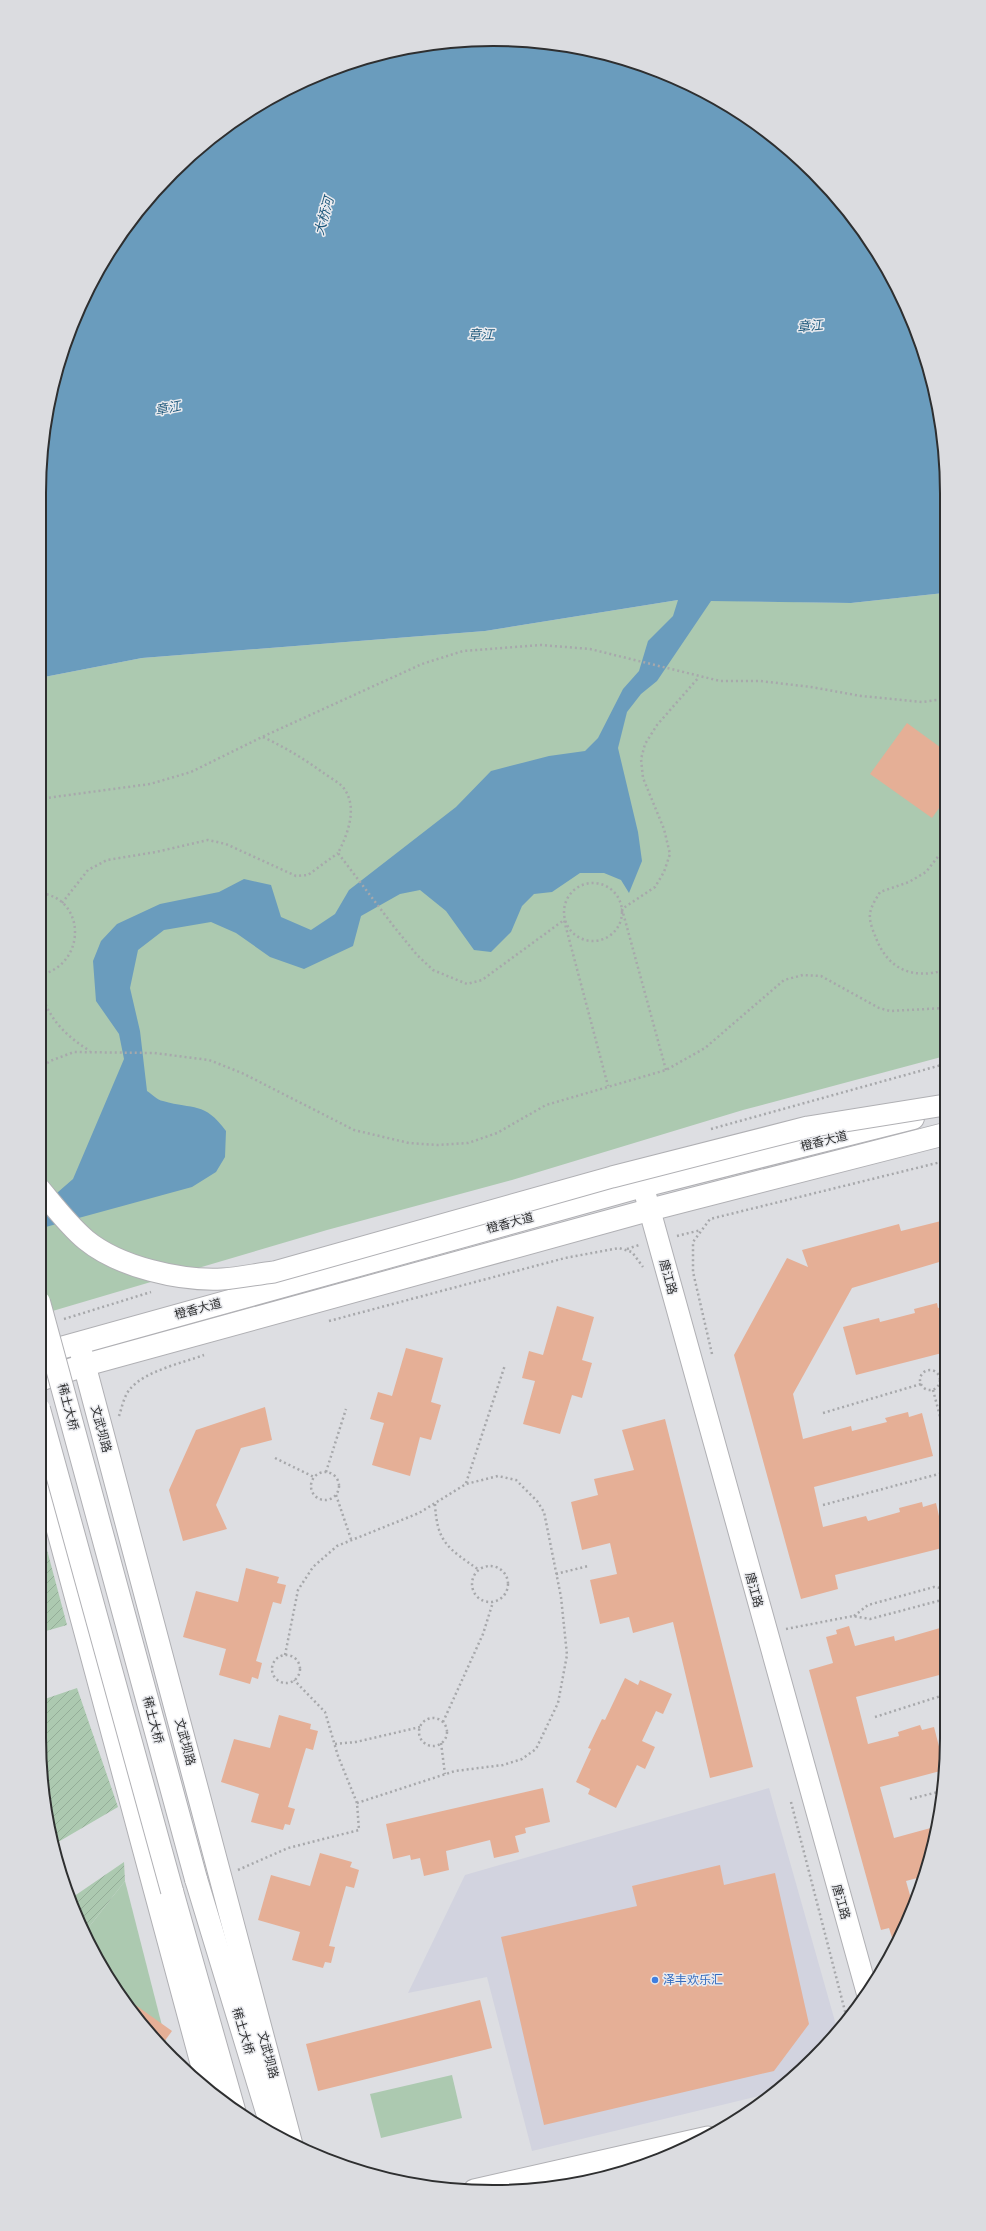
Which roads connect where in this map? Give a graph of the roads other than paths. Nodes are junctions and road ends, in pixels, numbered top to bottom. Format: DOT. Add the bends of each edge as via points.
graph roads {
  1 [pos="940,1106"];
  2 [pos="940,1111"];
  3 [pos="940,1135"];
  4 [pos="642,1186"];
  5 [pos="46,1196"];
  6 [pos="649,1210"];
  7 [pos="46,1328"];
  8 [pos="77,1342"];
  9 [pos="46,1352"];
  10 [pos="85,1365"];
  11 [pos="46,1378"];
  12 [pos="46,1434"];
  13 [pos="46,1486"];
  14 [pos="865,1985"];
  15 [pos="206,2081"];
  16 [pos="231,2100"];
  17 [pos="271,2126"];
  18 [pos="290,2136"];
  19 [pos="683,2143"];
  20 [pos="497,2185"];
  1 -- 5 [label="street, bridge" via="808,1127 612,1177 274,1272 222,1279 170,1274 138,1267 111,1256 86,1240"];
  2 -- 4 [label="main road, 橙香大道"];
  3 -- 6 [label="main road, 橙香大道"];
  4 -- 6 [label="street, 唐江路"];
  4 -- 8 [label="main road, 橙香大道"];
  6 -- 10 [label="main road, 橙香大道"];
  6 -- 14 [label="street, 唐江路" via="778,1628"];
  7 -- 17 [label="main road, 稀土大桥, bridge" via="196,1879"];
  8 -- 9 [label="main road, 橙香大道"];
  8 -- 10 [label="main road, 文武坝路"];
  10 -- 11 [label="main road, 橙香大道"];
  10 -- 18 [label="main road, 文武坝路"];
  12 -- 16 [label="main road, bridge"];
  13 -- 15 [label="main road"];
  19 -- 20 [label="street"];
}
